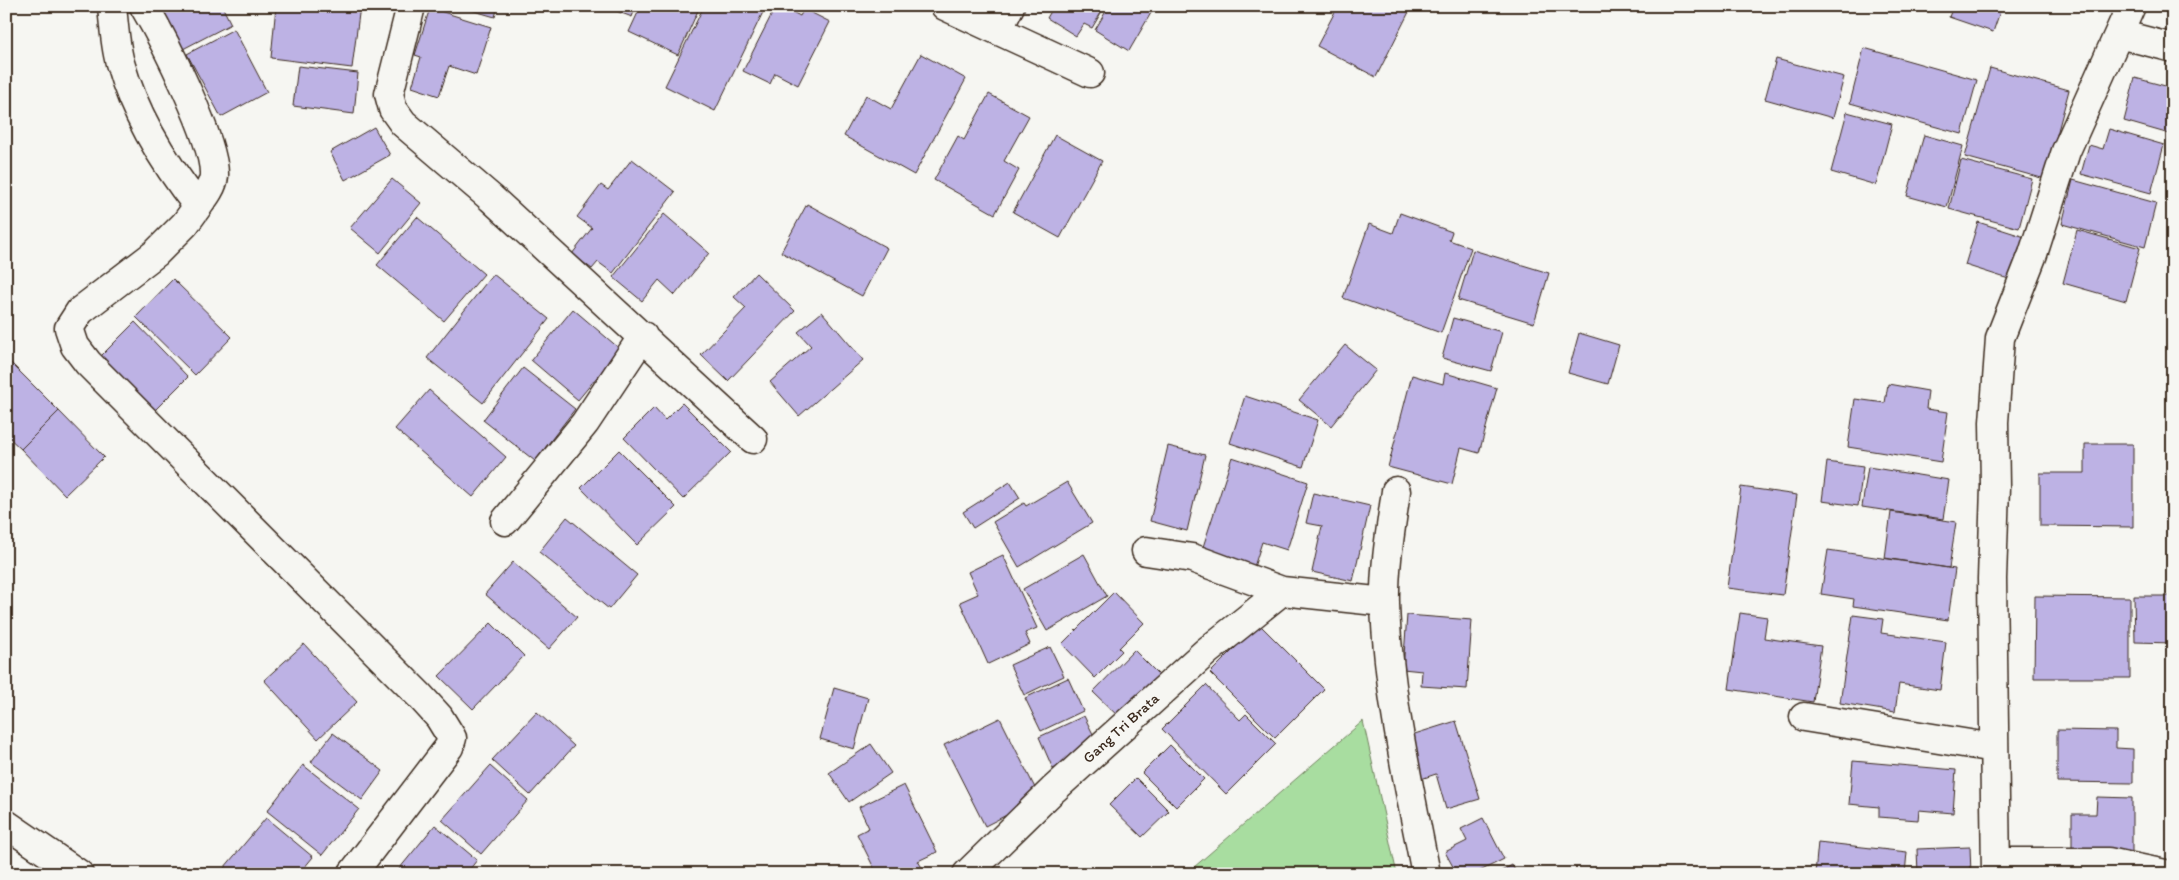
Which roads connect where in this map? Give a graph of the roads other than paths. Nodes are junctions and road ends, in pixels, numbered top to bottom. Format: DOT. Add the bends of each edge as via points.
graph roads {
  1 [pos="112,6"];
  2 [pos="144,6"];
  3 [pos="411,6"];
  4 [pos="945,6"];
  5 [pos="1010,6"];
  6 [pos="2132,6"];
  7 [pos="998,30"];
  8 [pos="2119,34"];
  9 [pos="2173,48"];
  10 [pos="1090,73"];
  11 [pos="198,206"];
  12 [pos="643,336"];
  13 [pos="753,438"];
  14 [pos="1396,491"];
  15 [pos="505,521"];
  16 [pos="1146,551"];
  17 [pos="1282,591"];
  18 [pos="1385,602"];
  19 [pos="1804,717"];
  20 [pos="1994,748"];
  21 [pos="6,824"];
  22 [pos="1996,868"];
  23 [pos="80,874"];
  24 [pos="352,874"];
  25 [pos="967,874"];
  26 [pos="1426,874"];
  27 [pos="2165,874"];
  1 -- 11 [label="street" via="120,62 136,110 175,177"];
  2 -- 11 [label="street" via="161,36 213,158 214,178"];
  3 -- 12 [label="street" via="389,94 393,109 403,123"];
  4 -- 7 [label="street"];
  5 -- 7 [label="street"];
  6 -- 8 [label="street"];
  7 -- 10 [label="street"];
  8 -- 9 [label="street"];
  8 -- 20 [label="street" via="2066,151 2034,254 2000,338 1994,422"];
  11 -- 24 [label="street" via="156,253 80,311 69,328 75,346 88,363 449,729 452,738 449,747"];
  12 -- 13 [label="street"];
  12 -- 15 [label="street" via="585,423"];
  14 -- 18 [label="street"];
  16 -- 17 [label="street" via="1192,558"];
  17 -- 18 [label="street"];
  17 -- 25 [label="street, Gang Tri Brata" via="1206,650"];
  18 -- 26 [label="street" via="1398,720"];
  19 -- 20 [label="street"];
  20 -- 22 [label="street"];
  21 -- 23 [label="street"];
  22 -- 27 [label="street" via="2108,862"];
}
